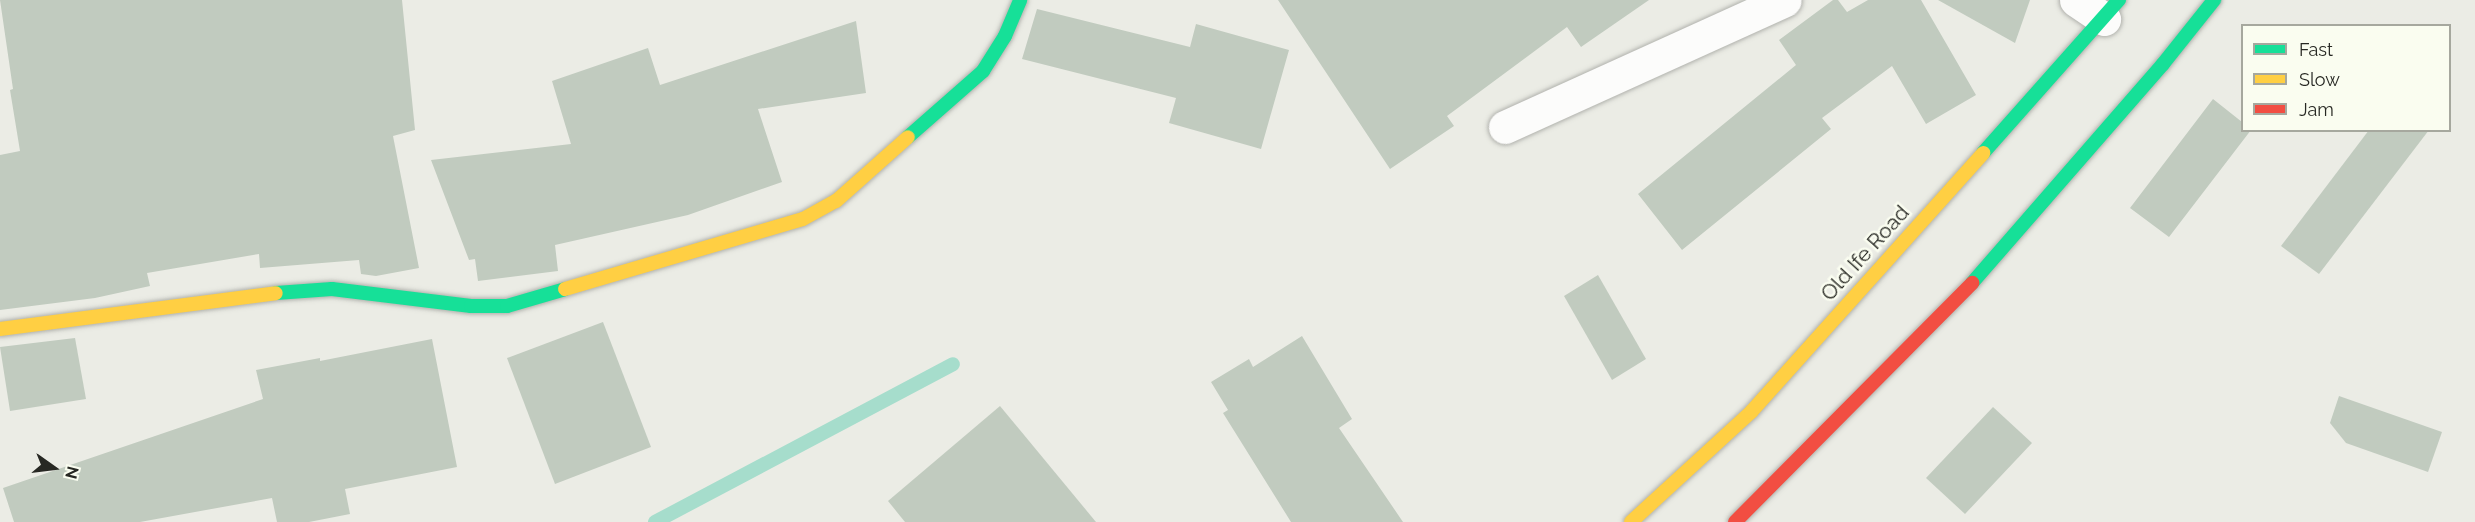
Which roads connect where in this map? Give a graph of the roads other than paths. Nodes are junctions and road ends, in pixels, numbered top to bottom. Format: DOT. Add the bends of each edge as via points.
graph roads {
  1 [pos="1020,0"];
  2 [pos="1785,0"];
  3 [pos="2076,0"];
  4 [pos="2214,0"];
  5 [pos="2112,9"];
  6 [pos="1505,127"];
  7 [pos="0,329"];
  8 [pos="1631,522"];
  9 [pos="1735,522"];
  1 -- 7 [label="main road" via="1005,36 982,71 836,201 803,219 507,306 471,306 332,290 281,292"];
  2 -- 6 [label="street"];
  3 -- 5 [label="street"];
  4 -- 9 [label="main road" via="1992,263"];
  5 -- 8 [label="main road, Old Ife Road" via="1750,412"];
}
